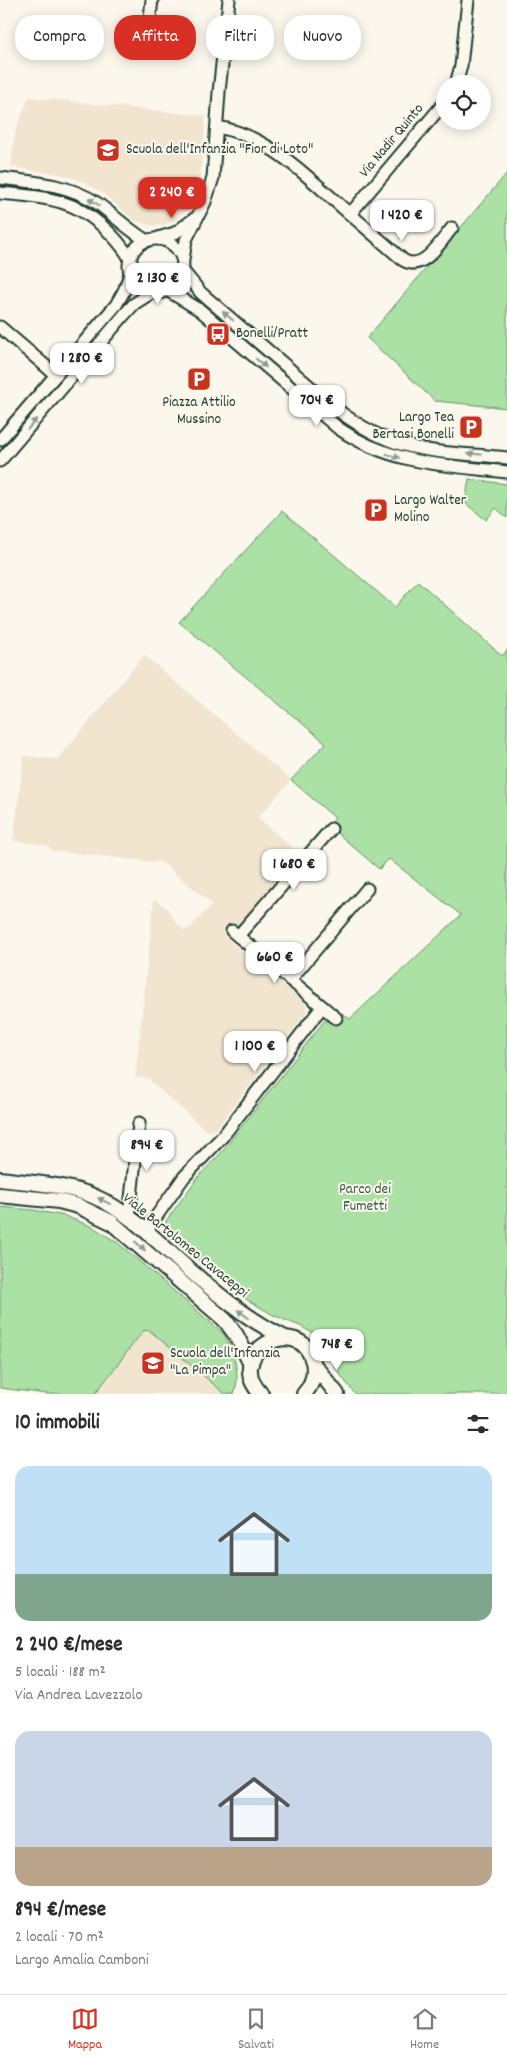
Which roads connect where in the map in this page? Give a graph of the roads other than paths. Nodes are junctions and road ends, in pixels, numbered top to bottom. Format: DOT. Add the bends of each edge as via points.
graph roads {
  1 [pos="152,0"];
  2 [pos="229,0"];
  3 [pos="468,0"];
  4 [pos="150,15"];
  5 [pos="459,75"];
  6 [pos="436,113"];
  7 [pos="217,127"];
  8 [pos="0,178"];
  9 [pos="0,193"];
  10 [pos="350,214"];
  11 [pos="197,217"];
  12 [pos="452,228"];
  13 [pos="151,240"];
  14 [pos="131,260"];
  15 [pos="183,265"];
  16 [pos="130,274"];
  17 [pos="167,290"];
  18 [pos="151,292"];
  19 [pos="0,327"];
  20 [pos="56,375"];
  21 [pos="0,440"];
  22 [pos="507,458"];
  23 [pos="0,461"];
  24 [pos="507,472"];
  25 [pos="331,829"];
  26 [pos="367,888"];
  27 [pos="290,980"];
  28 [pos="322,1006"];
  29 [pos="336,1018"];
  30 [pos="140,1123"];
  31 [pos="0,1180"];
  32 [pos="0,1194"];
  33 [pos="129,1217"];
  34 [pos="146,1231"];
  35 [pos="285,1338"];
  36 [pos="251,1364"];
  37 [pos="314,1365"];
  38 [pos="250,1387"];
  39 [pos="261,1394"];
  40 [pos="304,1394"];
  41 [pos="337,1394"];
  1 -- 4 [label="street"];
  2 -- 7 [label="street"];
  3 -- 5 [label="street"];
  6 -- 10 [label="street, Via Nadir Quinto"];
  7 -- 10 [label="street" via="245,133 264,144"];
  7 -- 11 [label="street" via="211,185"];
  13 -- 8 [label="street, one-way" via="124,227 100,206 77,192 56,185"];
  9 -- 14 [label="street" via="48,199 73,207 106,231"];
  10 -- 12 [label="street" via="411,264 424,260"];
  11 -- 13 [label="street" via="175,233"];
  11 -- 15 [label="street" via="186,240"];
  13 -- 14 [label="street" via="137,248"];
  13 -- 15 [label="street" via="171,244 178,250"];
  14 -- 16 [label="street"];
  15 -- 17 [label="street" via="177,282"];
  22 -- 15 [label="street, one-way" via="405,445 366,428 336,409 198,290"];
  16 -- 18 [label="street" via="140,288"];
  16 -- 20 [label="street" via="116,304"];
  17 -- 18 [label="street"];
  17 -- 24 [label="street, one-way" via="200,310 338,428 359,441 403,459"];
  23 -- 18 [label="street, one-way" via="129,310"];
  19 -- 20 [label="street"];
  20 -- 21 [label="street"];
  25 -- 27 [label="street" via="235,933"];
  26 -- 27 [label="street"];
  27 -- 28 [label="street"];
  28 -- 29 [label="street"];
  28 -- 34 [label="street" via="223,1136 184,1177"];
  30 -- 33 [label="street"];
  33 -- 31 [label="street, Viale Bartolomeo Cavaceppi, one-way" via="111,1205 74,1190"];
  32 -- 36 [label="street, Viale Bartolomeo Cavaceppi, one-way" via="59,1201 111,1222 225,1320"];
  33 -- 34 [label="street, Viale Bartolomeo Cavaceppi"];
  35 -- 34 [label="street, Viale Bartolomeo Cavaceppi, one-way" via="238,1310"];
  35 -- 36 [label="street" via="264,1344"];
  35 -- 37 [label="street, Viale Bartolomeo Cavaceppi" via="304,1347"];
  36 -- 38 [label="street"];
  37 -- 40 [label="street" via="312,1381"];
  37 -- 41 [label="street"];
  38 -- 39 [label="street"];
}
